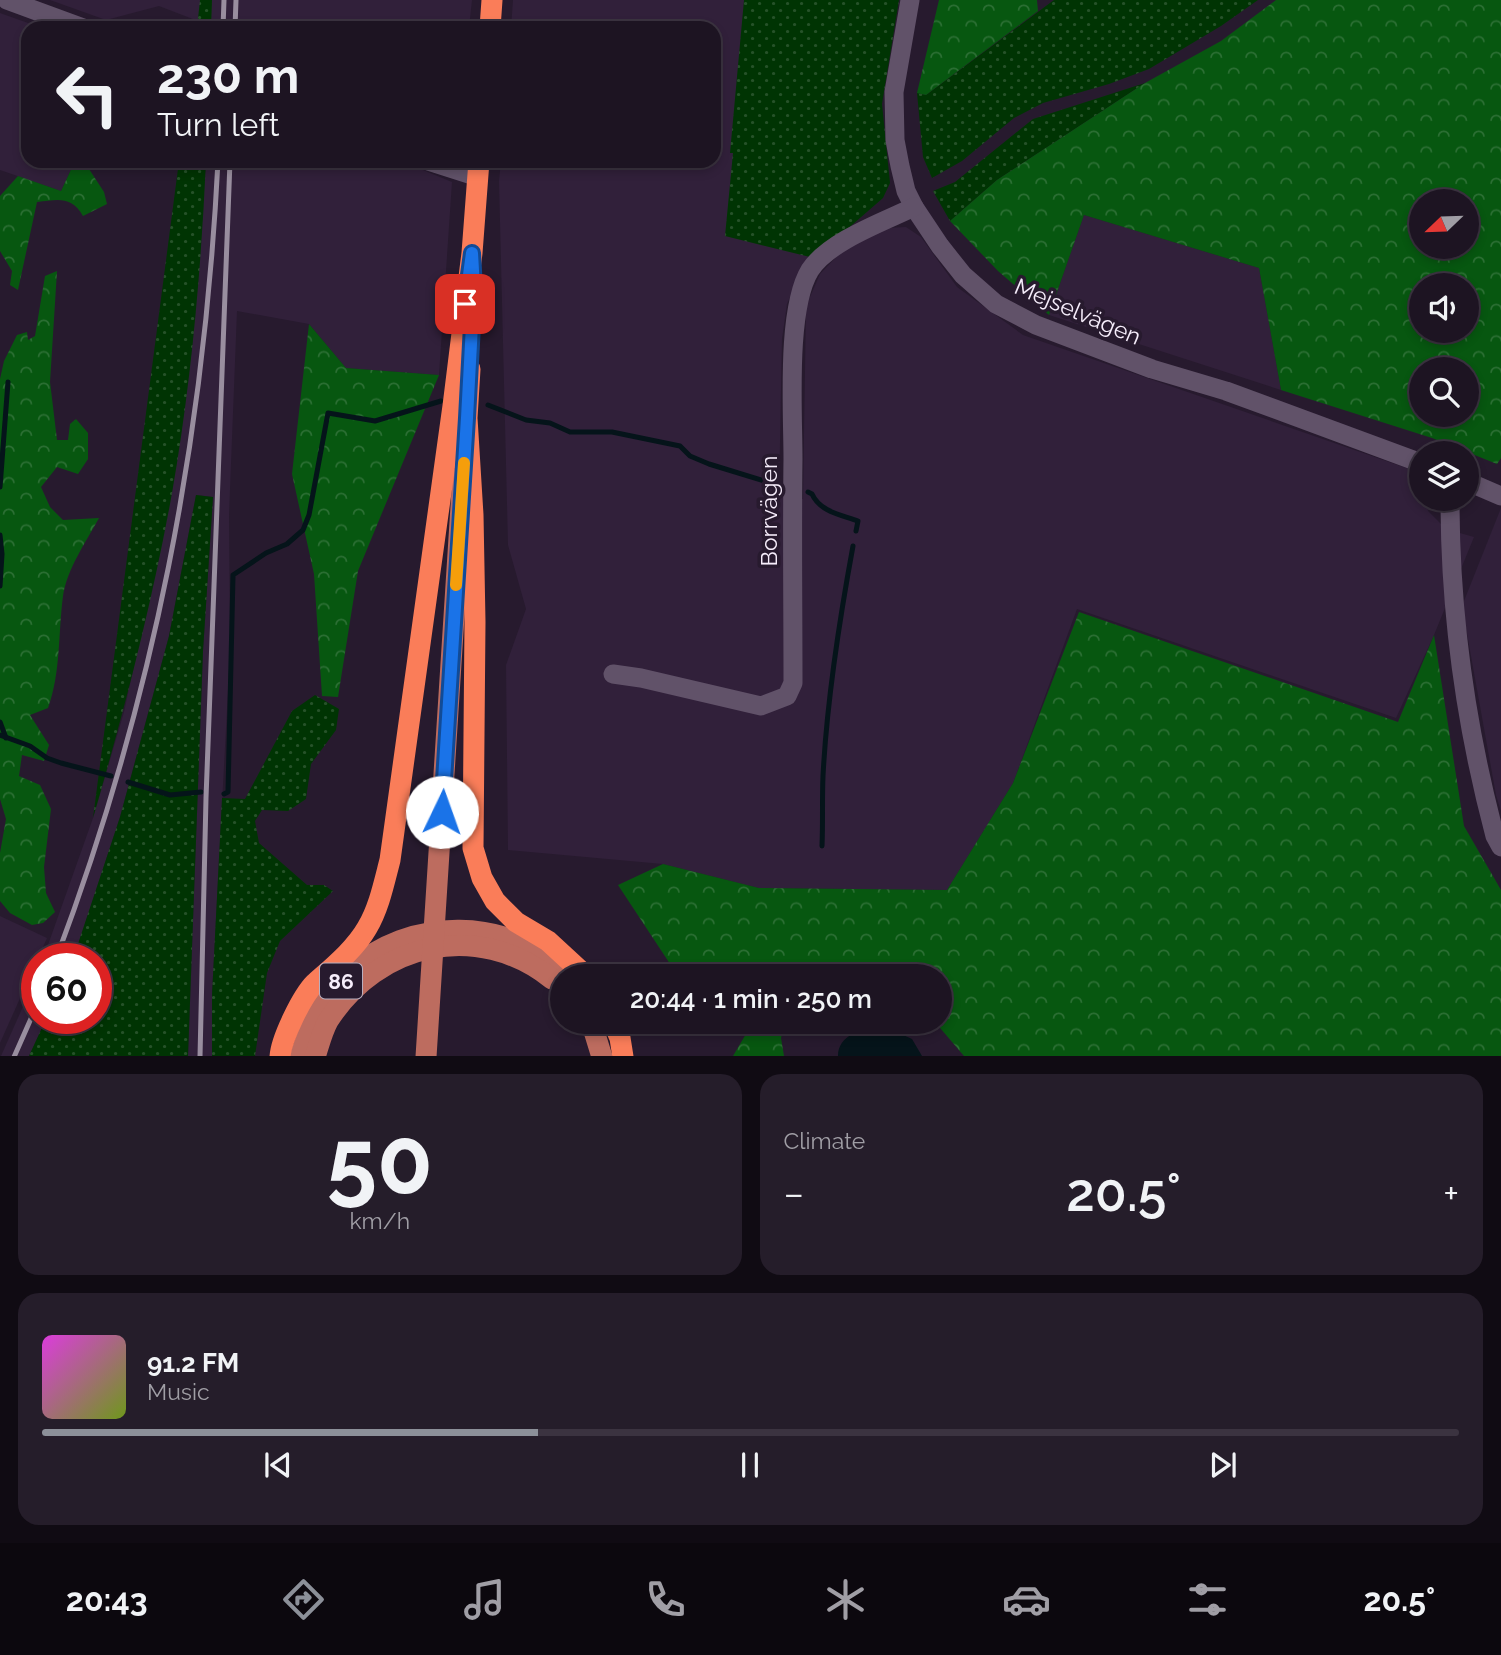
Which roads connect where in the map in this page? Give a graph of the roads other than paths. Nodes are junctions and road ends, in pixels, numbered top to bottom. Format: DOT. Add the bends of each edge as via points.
graph roads {
  1 [pos="7,0"];
  2 [pos="492,0"];
  3 [pos="910,0"];
  4 [pos="64,21"];
  5 [pos="490,21"];
  6 [pos="478,169"];
  7 [pos="914,207"];
  8 [pos="472,253"];
  9 [pos="467,418"];
  10 [pos="1409,459"];
  11 [pos="1479,487"];
  12 [pos="1501,496"];
  13 [pos="1450,511"];
  14 [pos="613,674"];
  15 [pos="1501,847"];
  16 [pos="473,938"];
  17 [pos="414,943"];
  18 [pos="555,964"];
  19 [pos="573,964"];
  20 [pos="326,975"];
  21 [pos="550,978"];
  22 [pos="595,1034"];
  23 [pos="617,1034"];
  24 [pos="280,1056"];
  25 [pos="291,1056"];
  26 [pos="300,1056"];
  27 [pos="315,1056"];
  28 [pos="426,1056"];
  29 [pos="602,1056"];
  30 [pos="623,1056"];
  1 -- 4 [label="street"];
  2 -- 5 [label="highway"];
  3 -- 7 [label="street, Mejselvägen" via="894,92 895,140"];
  6 -- 8 [label="highway"];
  7 -- 10 [label="street, Mejselvägen" via="963,275 996,304 1036,326"];
  7 -- 14 [label="street, Borrvägen" via="821,257 800,291 793,374 793,683 787,696 761,706"];
  8 -- 9 [label="highway"];
  8 -- 20 [label="highway" via="390,860 367,928"];
  9 -- 19 [label="highway" via="474,529 472,848 495,901"];
  9 -- 28 [label="main road"];
  11 -- 12 [label="street"];
  13 -- 15 [label="street" via="1450,550 1472,737"];
  16 -- 17 [label="main road, 86" via="456,929"];
  16 -- 18 [label="main road, 86" via="509,937"];
  16 -- 21 [label="main road" via="532,964"];
  17 -- 26 [label="main road, 86" via="383,947 347,973 314,1020"];
  17 -- 27 [label="main road" via="346,999 327,1023"];
  20 -- 24 [label="highway" via="313,984 289,1024"];
  20 -- 25 [label="main road, 86" via="298,1029"];
  22 -- 29 [label="main road"];
  23 -- 30 [label="highway"];
}
